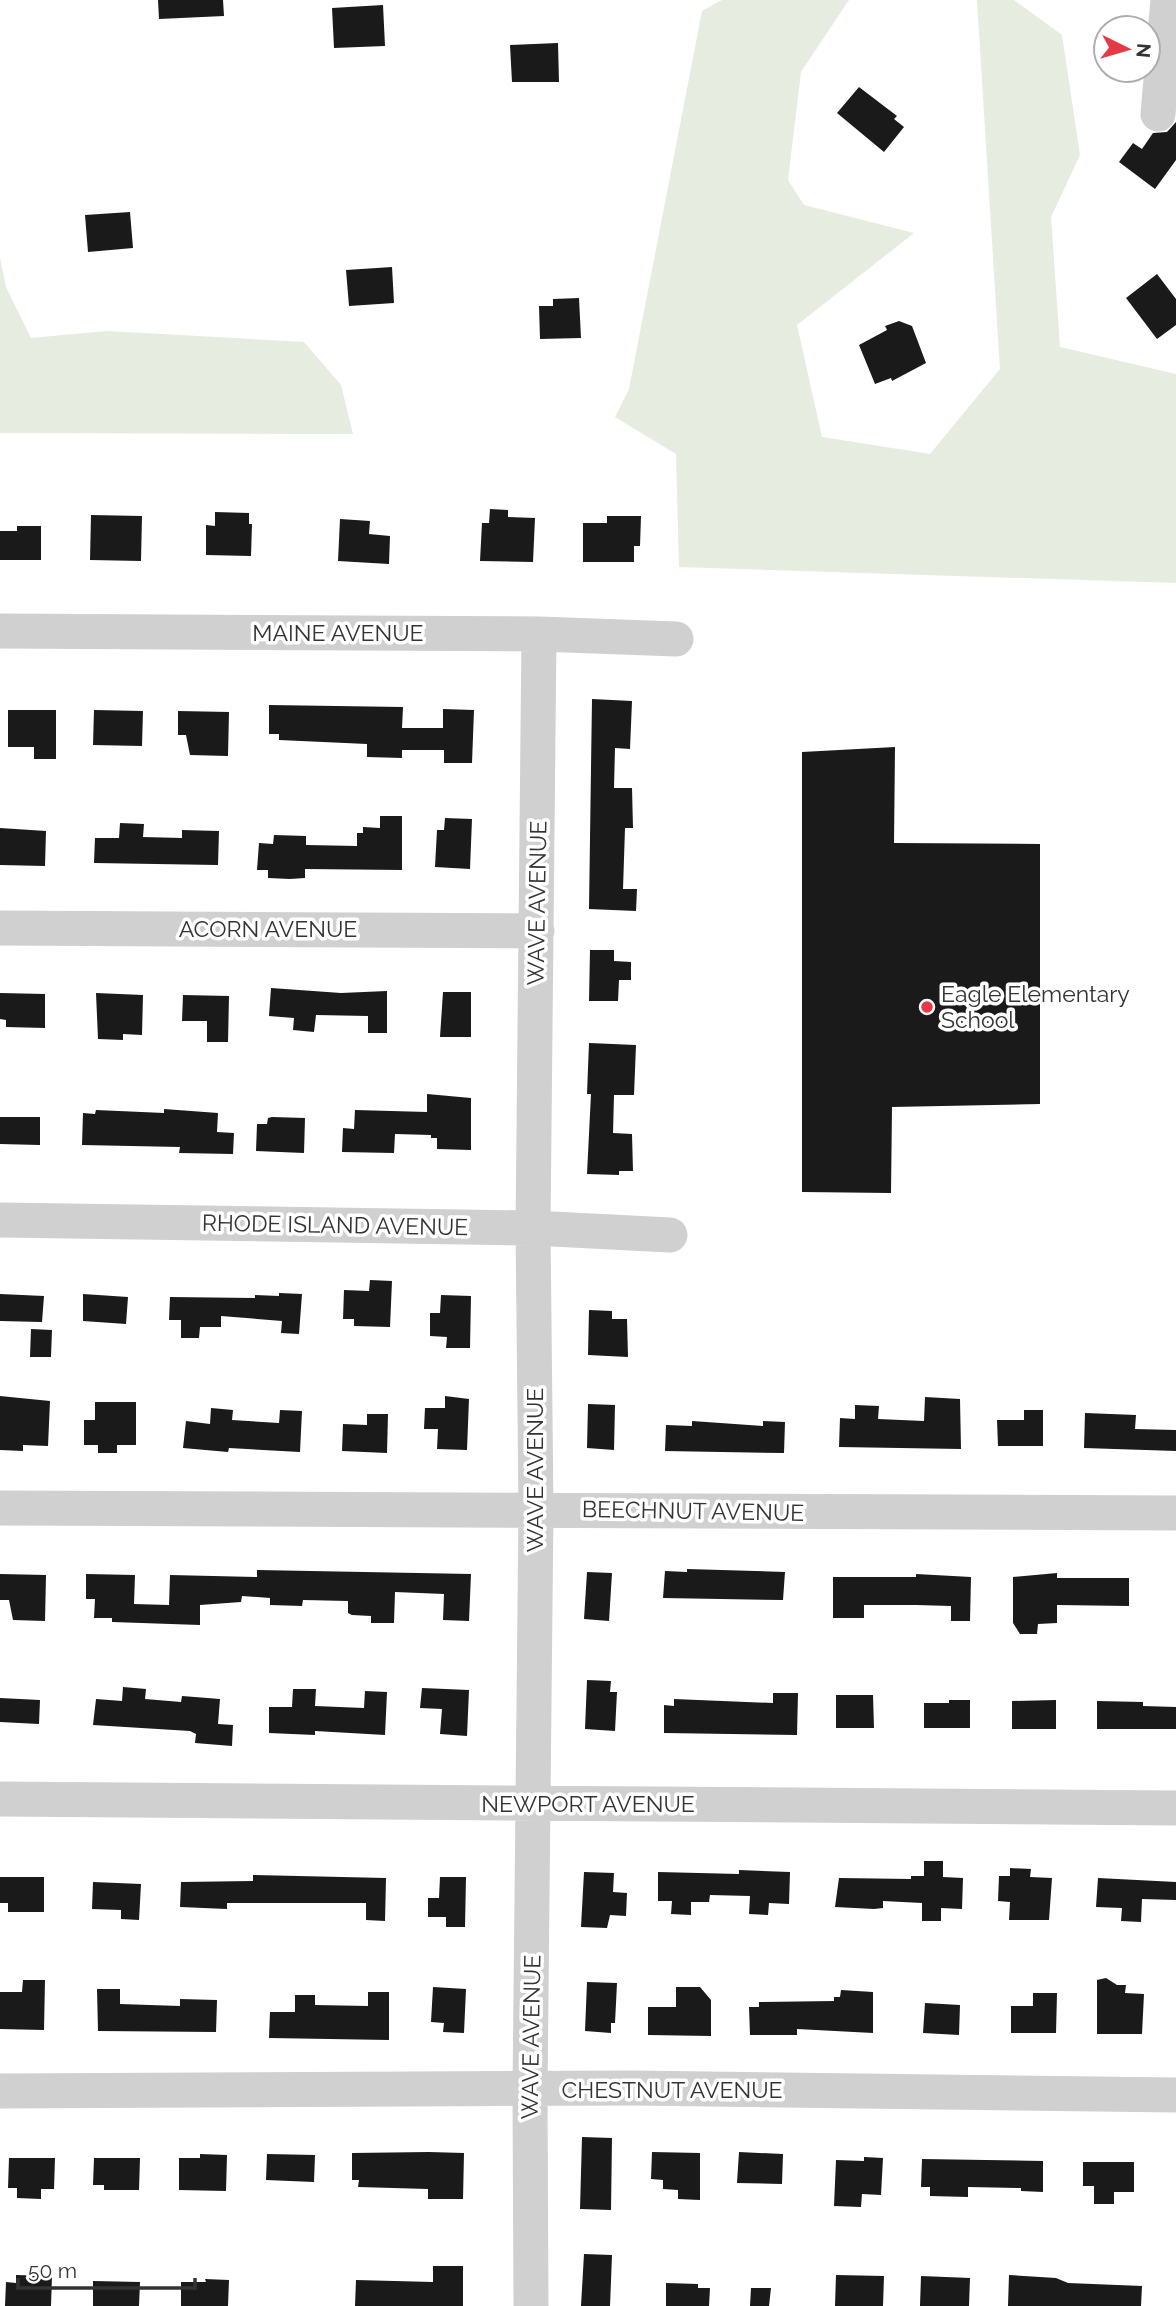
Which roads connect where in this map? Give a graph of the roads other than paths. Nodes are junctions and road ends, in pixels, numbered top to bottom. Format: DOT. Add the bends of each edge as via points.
graph roads {
  1 [pos="1168,0"];
  2 [pos="1157,114"];
  3 [pos="0,631"];
  4 [pos="539,634"];
  5 [pos="676,639"];
  6 [pos="0,928"];
  7 [pos="537,931"];
  8 [pos="0,1220"];
  9 [pos="533,1228"];
  10 [pos="670,1235"];
  11 [pos="0,1508"];
  12 [pos="536,1509"];
  13 [pos="1176,1513"];
  14 [pos="0,1799"];
  15 [pos="534,1803"];
  16 [pos="1176,1808"];
  17 [pos="0,2091"];
  18 [pos="530,2091"];
  19 [pos="1176,2095"];
  20 [pos="531,2306"];
  1 -- 2 [label="street"];
  3 -- 4 [label="street, MAINE AVENUE"];
  4 -- 5 [label="street, MAINE AVENUE"];
  4 -- 7 [label="street, WAVE AVENUE"];
  6 -- 7 [label="street, ACORN AVENUE"];
  7 -- 9 [label="street, WAVE AVENUE"];
  8 -- 9 [label="street, RHODE ISLAND AVENUE"];
  9 -- 10 [label="street, RHODE ISLAND AVENUE"];
  9 -- 12 [label="street, WAVE AVENUE"];
  11 -- 12 [label="street, BEECHNUT AVENUE"];
  12 -- 13 [label="street, BEECHNUT AVENUE"];
  12 -- 15 [label="street, WAVE AVENUE"];
  14 -- 15 [label="street, NEWPORT AVENUE"];
  15 -- 16 [label="street, NEWPORT AVENUE"];
  15 -- 18 [label="street, WAVE AVENUE"];
  17 -- 18 [label="street, CHESTNUT AVENUE"];
  18 -- 19 [label="street, CHESTNUT AVENUE" via="634,2088"];
  18 -- 20 [label="street, WAVE AVENUE"];
}
